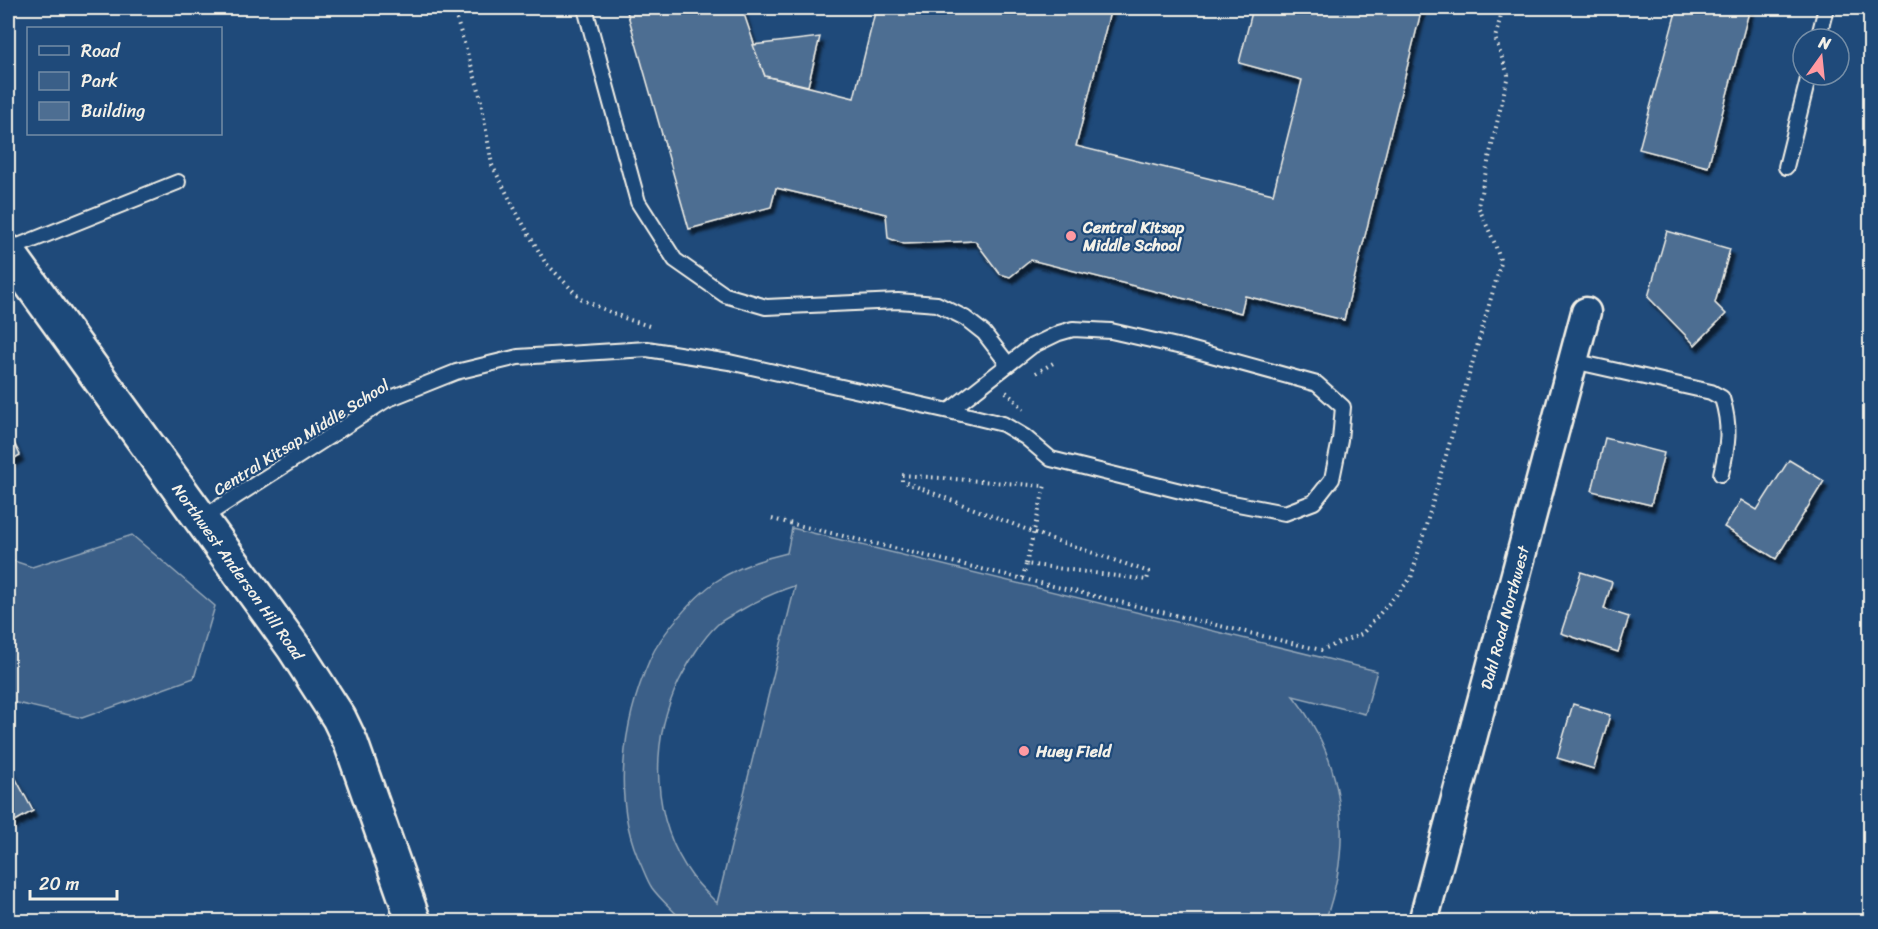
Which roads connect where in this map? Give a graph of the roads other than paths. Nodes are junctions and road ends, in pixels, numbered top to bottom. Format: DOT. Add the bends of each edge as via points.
graph roads {
  1 [pos="585,8"];
  2 [pos="1826,8"];
  3 [pos="1821,27"];
  4 [pos="1806,87"];
  5 [pos="1786,167"];
  6 [pos="178,182"];
  7 [pos="8,251"];
  8 [pos="1586,312"];
  9 [pos="1573,361"];
  10 [pos="1008,364"];
  11 [pos="949,411"];
  12 [pos="1721,474"];
  13 [pos="201,519"];
  14 [pos="414,921"];
  15 [pos="1423,921"];
  1 -- 10 [label="lane" via="638,202 675,260 725,295 766,308 898,301 937,304 984,333"];
  2 -- 3 [label="lane"];
  4 -- 5 [label="lane"];
  6 -- 7 [label="lane"];
  7 -- 13 [label="main road, Northwest Anderson Hill Road"];
  8 -- 9 [label="street, Dahl Road Northwest"];
  9 -- 12 [label="lane" via="1711,392 1722,398 1728,420"];
  9 -- 15 [label="street, Dahl Road Northwest"];
  10 -- 11 [label="lane"];
  10 -- 11 [label="lane, Central Kitsap Middle School" via="1059,333 1073,329 1111,331 1317,384 1343,407 1332,479 1314,502 1285,513 1051,459 1003,424"];
  11 -- 13 [label="lane, Central Kitsap Middle School" via="729,362 647,349 518,357 456,372 386,400"];
  13 -- 14 [label="main road, Northwest Anderson Hill Road" via="299,655 339,718"];
}
